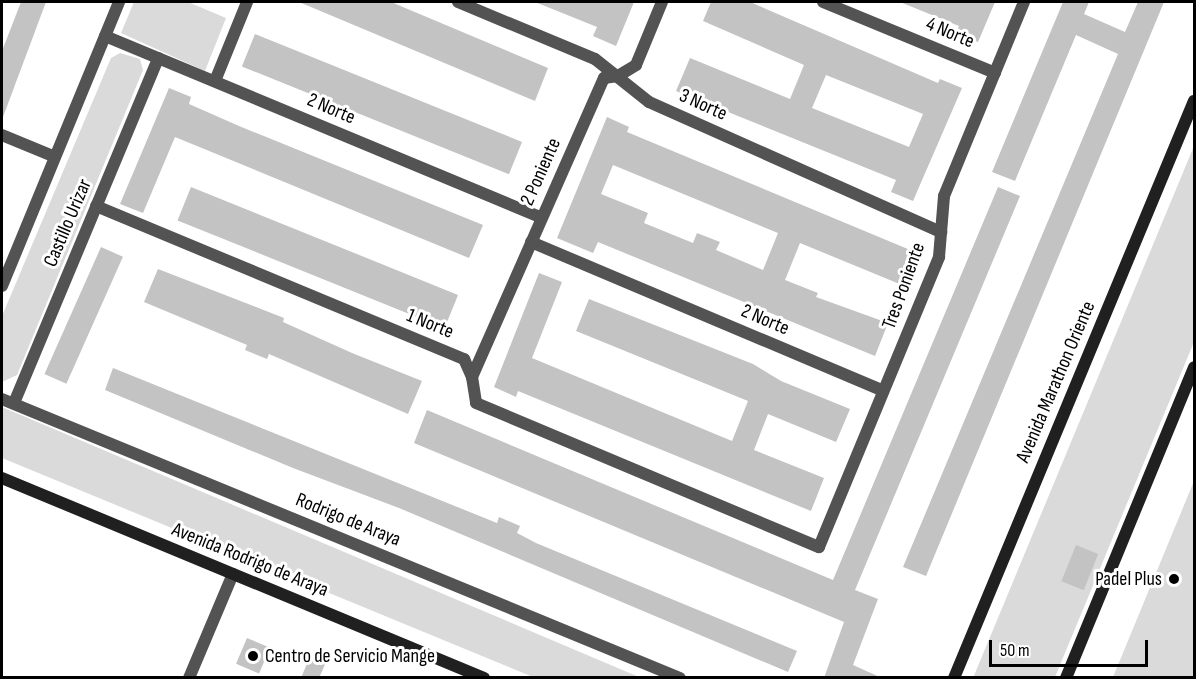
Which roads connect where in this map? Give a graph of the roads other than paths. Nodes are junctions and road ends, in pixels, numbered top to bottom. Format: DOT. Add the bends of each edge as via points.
graph roads {
  1 [pos="119,2"];
  2 [pos="247,2"];
  3 [pos="458,2"];
  4 [pos="662,2"];
  5 [pos="823,2"];
  6 [pos="1024,2"];
  7 [pos="105,36"];
  8 [pos="158,58"];
  9 [pos="995,73"];
  10 [pos="618,76"];
  11 [pos="215,81"];
  12 [pos="1194,101"];
  13 [pos="2,135"];
  14 [pos="55,157"];
  15 [pos="96,206"];
  16 [pos="542,218"];
  17 [pos="941,232"];
  18 [pos="531,242"];
  19 [pos="2,286"];
  20 [pos="1194,367"];
  21 [pos="472,377"];
  22 [pos="883,391"];
  23 [pos="2,399"];
  24 [pos="14,404"];
  25 [pos="2,478"];
  26 [pos="819,547"];
  27 [pos="233,574"];
  28 [pos="189,678"];
  29 [pos="484,678"];
  30 [pos="680,678"];
  31 [pos="954,678"];
  32 [pos="1066,678"];
  1 -- 7 [label="street, Castillo Urizar"];
  2 -- 11 [label="street"];
  3 -- 10 [label="street, 3 Norte" via="595,59"];
  4 -- 10 [label="street, 2 Poniente" via="636,65"];
  5 -- 9 [label="street, 4 Norte"];
  6 -- 9 [label="street, Tres Poniente"];
  7 -- 8 [label="street, 2 Norte"];
  7 -- 14 [label="street, Castillo Urizar"];
  8 -- 11 [label="street, 2 Norte"];
  8 -- 15 [label="street, Castillo Urizar"];
  9 -- 17 [label="street, Tres Poniente" via="944,195"];
  10 -- 16 [label="street, 2 Poniente" via="604,78"];
  10 -- 17 [label="street, 3 Norte" via="649,102"];
  11 -- 16 [label="street, 2 Norte"];
  12 -- 31 [label="main road, Avenida Marathon Oriente"];
  13 -- 14 [label="street"];
  14 -- 19 [label="street, Castillo Urizar"];
  15 -- 21 [label="street, 1 Norte" via="464,359"];
  15 -- 24 [label="street, Castillo Urizar"];
  16 -- 18 [label="street, 2 Poniente"];
  17 -- 22 [label="street, Tres Poniente" via="939,257"];
  18 -- 21 [label="street, 2 Poniente"];
  18 -- 22 [label="street, 2 Norte"];
  20 -- 32 [label="main road"];
  21 -- 26 [label="street, 1 Norte" via="476,403"];
  22 -- 26 [label="street, Tres Poniente"];
  23 -- 24 [label="street, Rodrigo de Araya"];
  24 -- 30 [label="street, Rodrigo de Araya"];
  25 -- 27 [label="main road, Avenida Rodrigo de Araya"];
  27 -- 28 [label="street"];
  27 -- 29 [label="main road, Avenida Rodrigo de Araya"];
}
